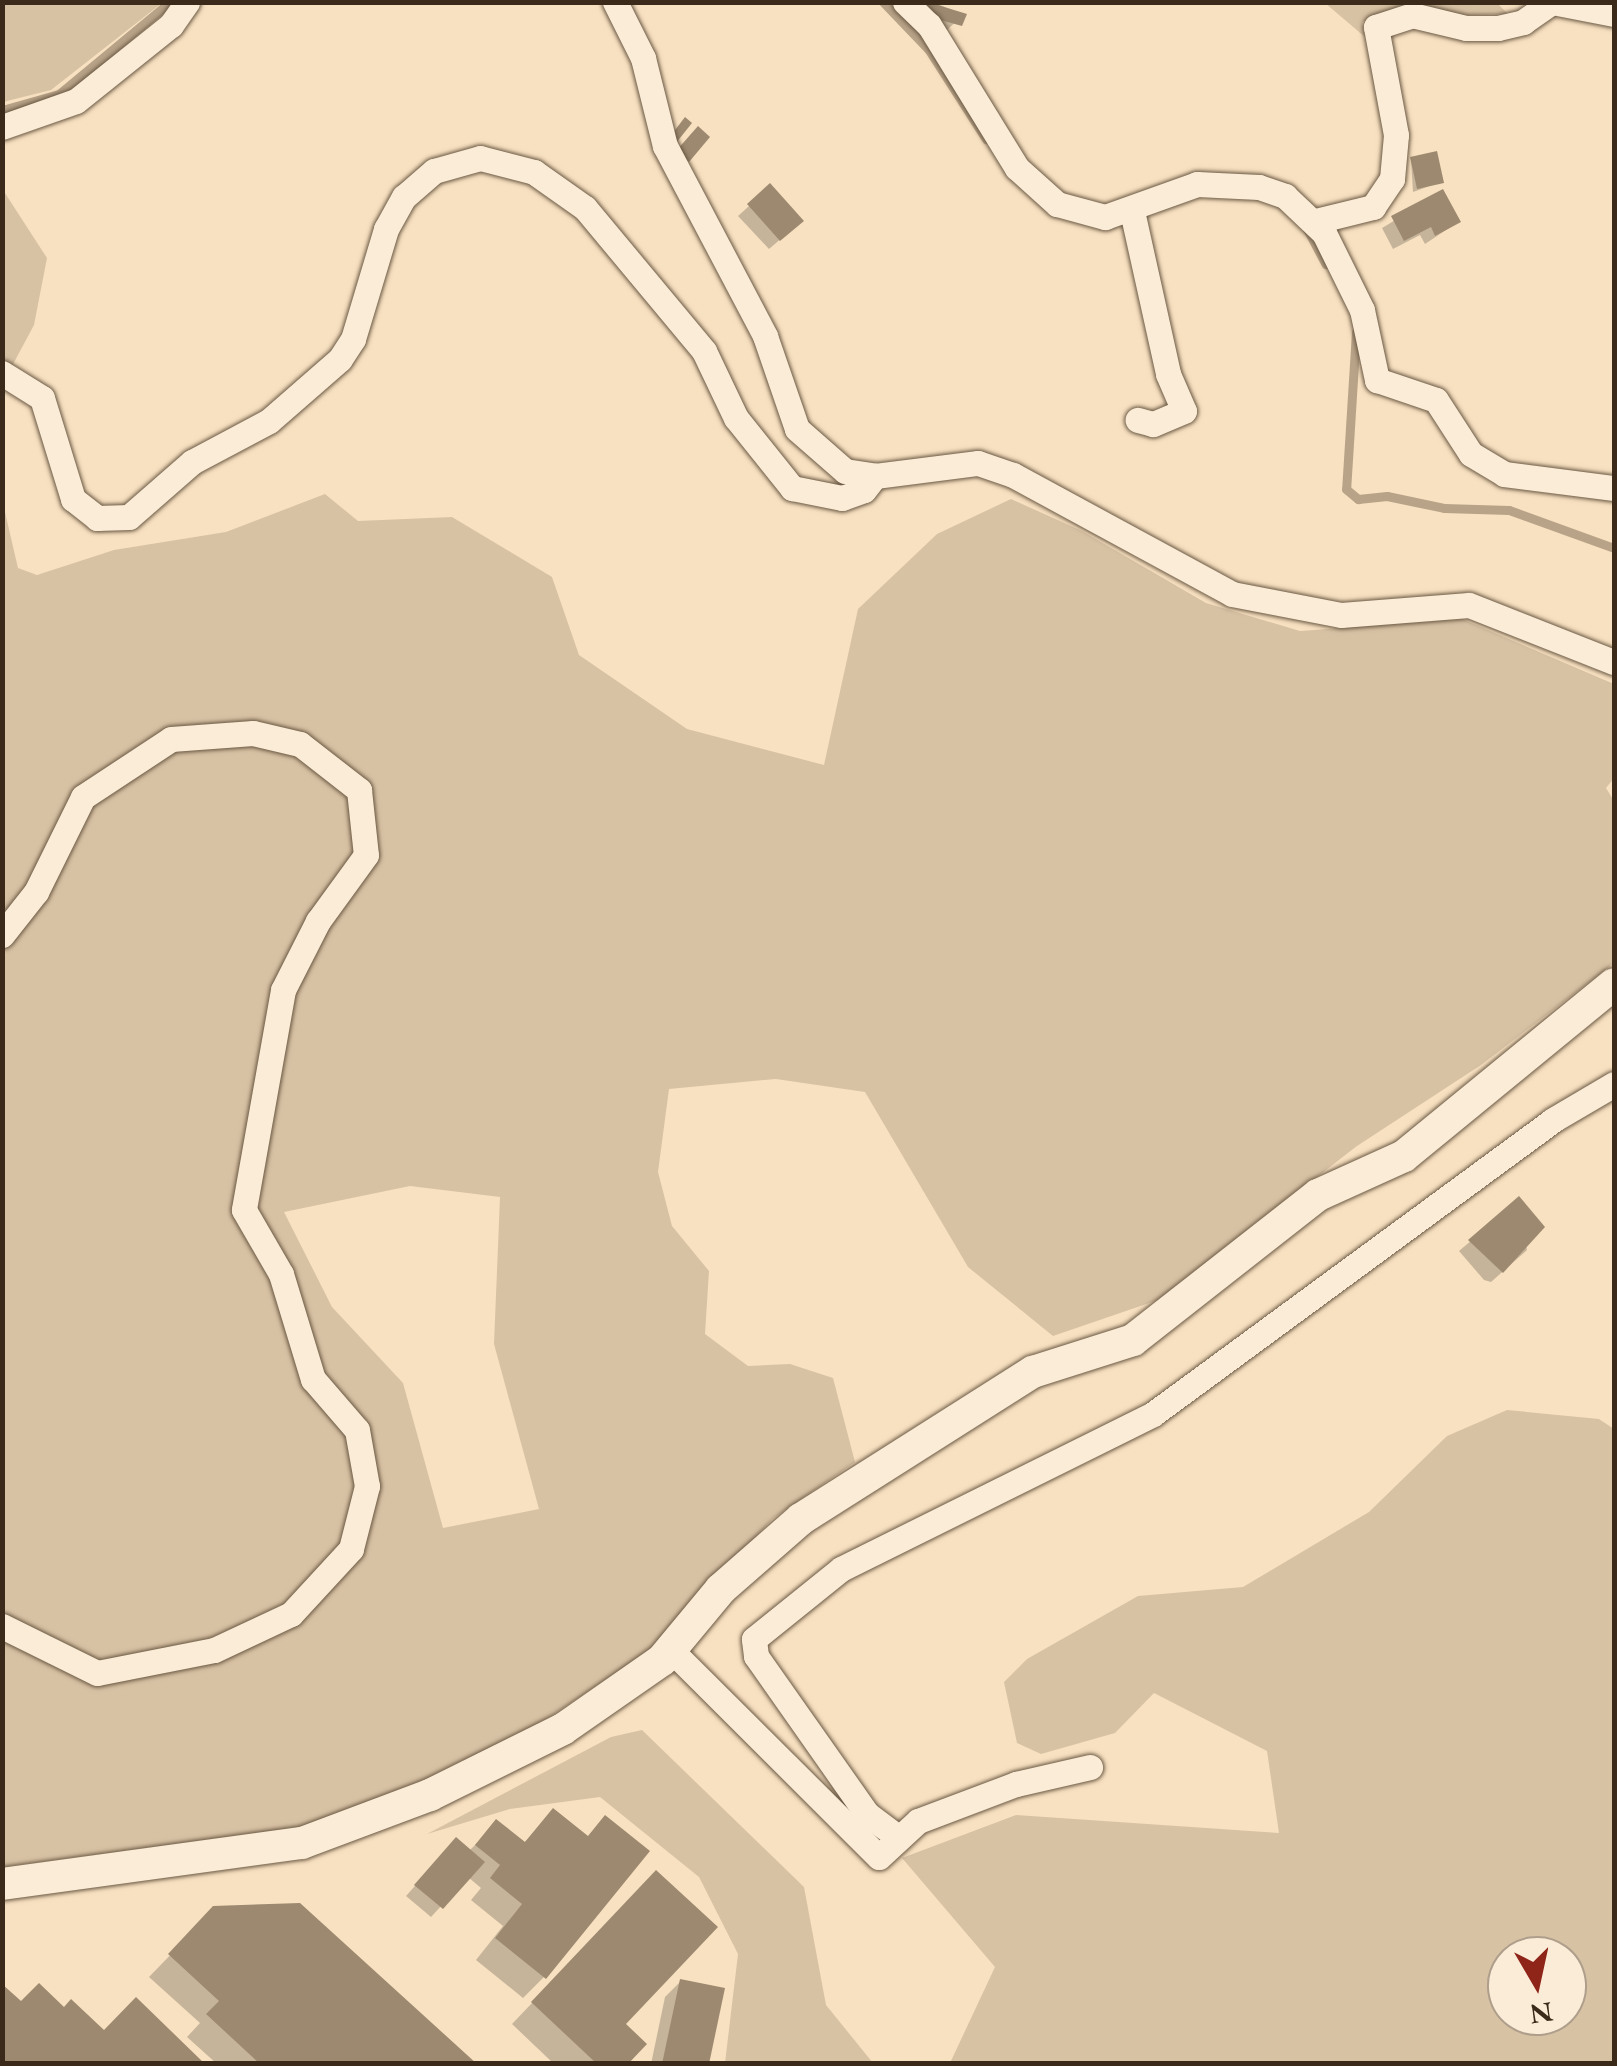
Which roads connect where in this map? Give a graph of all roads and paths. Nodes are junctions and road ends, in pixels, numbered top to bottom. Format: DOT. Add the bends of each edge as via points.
graph roads {
  1 [pos="187,2"];
  2 [pos="615,2"];
  3 [pos="905,2"];
  4 [pos="1552,2"];
  5 [pos="1614,14"];
  6 [pos="2,126"];
  7 [pos="1134,217"];
  8 [pos="1316,222"];
  9 [pos="2,372"];
  10 [pos="1138,420"];
  11 [pos="875,476"];
  12 [pos="1614,488"];
  13 [pos="1614,662"];
  14 [pos="2,935"];
  15 [pos="1614,984"];
  16 [pos="1614,1084"];
  17 [pos="2,1626"];
  18 [pos="671,1650"];
  19 [pos="1090,1768"];
  20 [pos="898,1838"];
  21 [pos="2,1884"];
  1 -- 6 [label="street" via="171,25 76,101"];
  2 -- 11 [label="street" via="643,58 665,146 752,309 797,429 845,471"];
  3 -- 7 [label="street" via="929,25 1017,168 1041,192 1091,216"];
  4 -- 5 [label="street"];
  4 -- 8 [label="street" via="1523,22 1498,28 1412,15 1376,27 1396,134 1392,179 1373,208"];
  7 -- 8 [label="street" via="1197,184 1228,183 1285,196"];
  7 -- 10 [label="street" via="1141,268 1184,412 1153,424"];
  8 -- 12 [label="street" via="1362,310 1377,380 1436,400 1471,454 1487,466 1518,478"];
  9 -- 11 [label="street" via="42,398 67,484 84,511 112,520 145,510 192,462 269,422 340,359 353,340 386,230 404,196 434,171 480,158 534,172 585,208 704,351 736,418 792,488 842,498 864,490"];
  11 -- 13 [label="street" via="978,463 1012,474 1232,594 1341,615 1468,605"];
  14 -- 17 [label="street" via="36,892 83,797 171,739 253,733 300,744 359,790 366,855 318,922 283,990 244,1210 281,1274 313,1379 357,1430 367,1486 351,1549 291,1614 214,1650 97,1673"];
  15 -- 18 [label="street" via="1404,1156 1318,1195 1133,1340 1033,1372 801,1519 721,1589"];
  16 -- 20 [label="street" via="1553,1120 1154,1414 841,1569 754,1638 756,1656 867,1814"];
  18 -- 20 [label="street" via="879,1858"];
  18 -- 21 [label="street" via="563,1730 430,1795 302,1844"];
  19 -- 20 [label="street" via="1016,1784 918,1821"];
}
